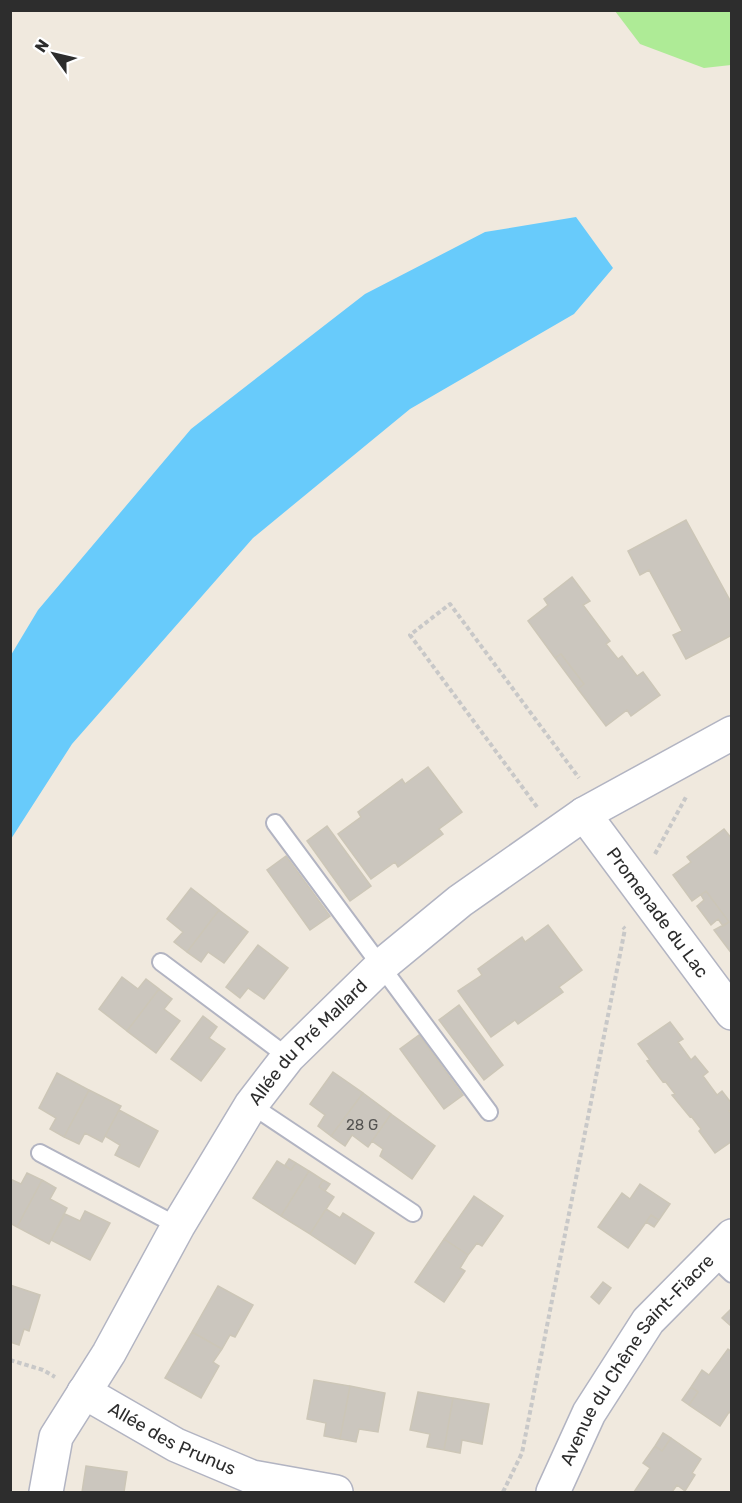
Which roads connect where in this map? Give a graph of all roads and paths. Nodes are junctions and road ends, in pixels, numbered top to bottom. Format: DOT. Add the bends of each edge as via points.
graph roads {
  1 [pos="732,733"];
  2 [pos="690,791"];
  3 [pos="591,809"];
  4 [pos="275,823"];
  5 [pos="556,833"];
  6 [pos="632,879"];
  7 [pos="618,920"];
  8 [pos="162,962"];
  9 [pos="381,966"];
  10 [pos="732,1013"];
  11 [pos="288,1057"];
  12 [pos="251,1105"];
  13 [pos="489,1112"];
  14 [pos="40,1153"];
  15 [pos="413,1213"];
  16 [pos="178,1226"];
  17 [pos="725,1255"];
  18 [pos="10,1360"];
  19 [pos="84,1392"];
  20 [pos="46,1492"];
  21 [pos="336,1492"];
  22 [pos="503,1492"];
  23 [pos="552,1492"];
  1 -- 3 [label="street, Allée du Pré Mallard"];
  2 -- 6 [label="path" via="650,864"];
  3 -- 5 [label="street, Allée du Pré Mallard"];
  3 -- 5 [label="path" via="450,604 410,635"];
  3 -- 6 [label="street, Promenade du Lac"];
  4 -- 9 [label="lane"];
  5 -- 9 [label="street, Allée du Pré Mallard" via="460,901"];
  6 -- 10 [label="street, Promenade du Lac"];
  7 -- 22 [label="path" via="625,929 522,1453"];
  8 -- 11 [label="lane"];
  9 -- 11 [label="street, Allée du Pré Mallard"];
  9 -- 13 [label="lane"];
  11 -- 12 [label="street, Allée du Pré Mallard"];
  12 -- 15 [label="lane"];
  12 -- 16 [label="street, Allée du Pré Mallard"];
  14 -- 16 [label="lane"];
  16 -- 19 [label="street, Allée du Pré Mallard"];
  17 -- 23 [label="street, Avenue du Chêne Saint-Fiacre" via="648,1321 589,1413"];
  18 -- 19 [label="path" via="43,1371"];
  19 -- 20 [label="street, Allée du Pré Mallard" via="56,1437"];
  19 -- 21 [label="street, Allée des Prunus" via="176,1445 252,1477"];
}
